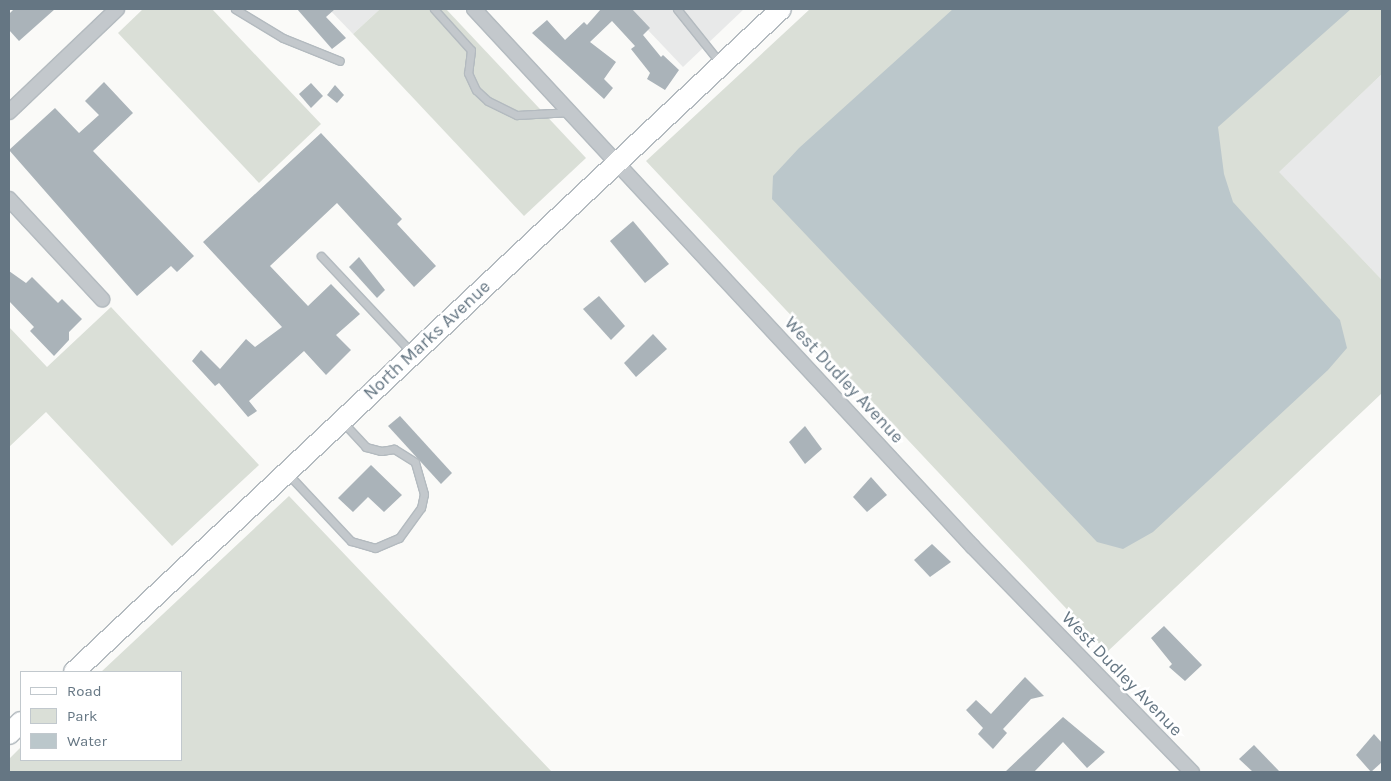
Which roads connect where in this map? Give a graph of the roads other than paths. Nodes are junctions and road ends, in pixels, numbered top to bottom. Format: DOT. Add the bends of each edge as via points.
graph roads {
  1 [pos="117,9"];
  2 [pos="235,9"];
  3 [pos="434,9"];
  4 [pos="474,9"];
  5 [pos="677,9"];
  6 [pos="781,9"];
  7 [pos="340,61"];
  8 [pos="721,64"];
  9 [pos="9,112"];
  10 [pos="571,112"];
  11 [pos="617,161"];
  12 [pos="9,199"];
  13 [pos="321,256"];
  14 [pos="102,299"];
  15 [pos="413,353"];
  16 [pos="341,420"];
  17 [pos="286,472"];
  18 [pos="75,671"];
  19 [pos="20,723"];
  20 [pos="9,734"];
  21 [pos="1192,772"];
  1 -- 9 [label="street"];
  2 -- 7 [label="lane" via="283,38"];
  3 -- 10 [label="lane" via="471,50 468,73 476,90 488,101 517,114"];
  4 -- 10 [label="street, West Dudley Avenue"];
  5 -- 8 [label="lane"];
  6 -- 8 [label="main road, North Marks Avenue"];
  8 -- 11 [label="main road, North Marks Avenue"];
  10 -- 11 [label="street, West Dudley Avenue"];
  11 -- 15 [label="main road, North Marks Avenue"];
  11 -- 21 [label="street, West Dudley Avenue" via="973,547"];
  12 -- 14 [label="street"];
  13 -- 15 [label="lane"];
  15 -- 16 [label="main road, North Marks Avenue"];
  16 -- 17 [label="main road, North Marks Avenue"];
  16 -- 17 [label="lane" via="366,447 381,451 394,448 415,462 424,494 421,508 416,519 398,538 375,548 351,541"];
  17 -- 18 [label="main road, North Marks Avenue"];
  19 -- 20 [label="main road"];
}
